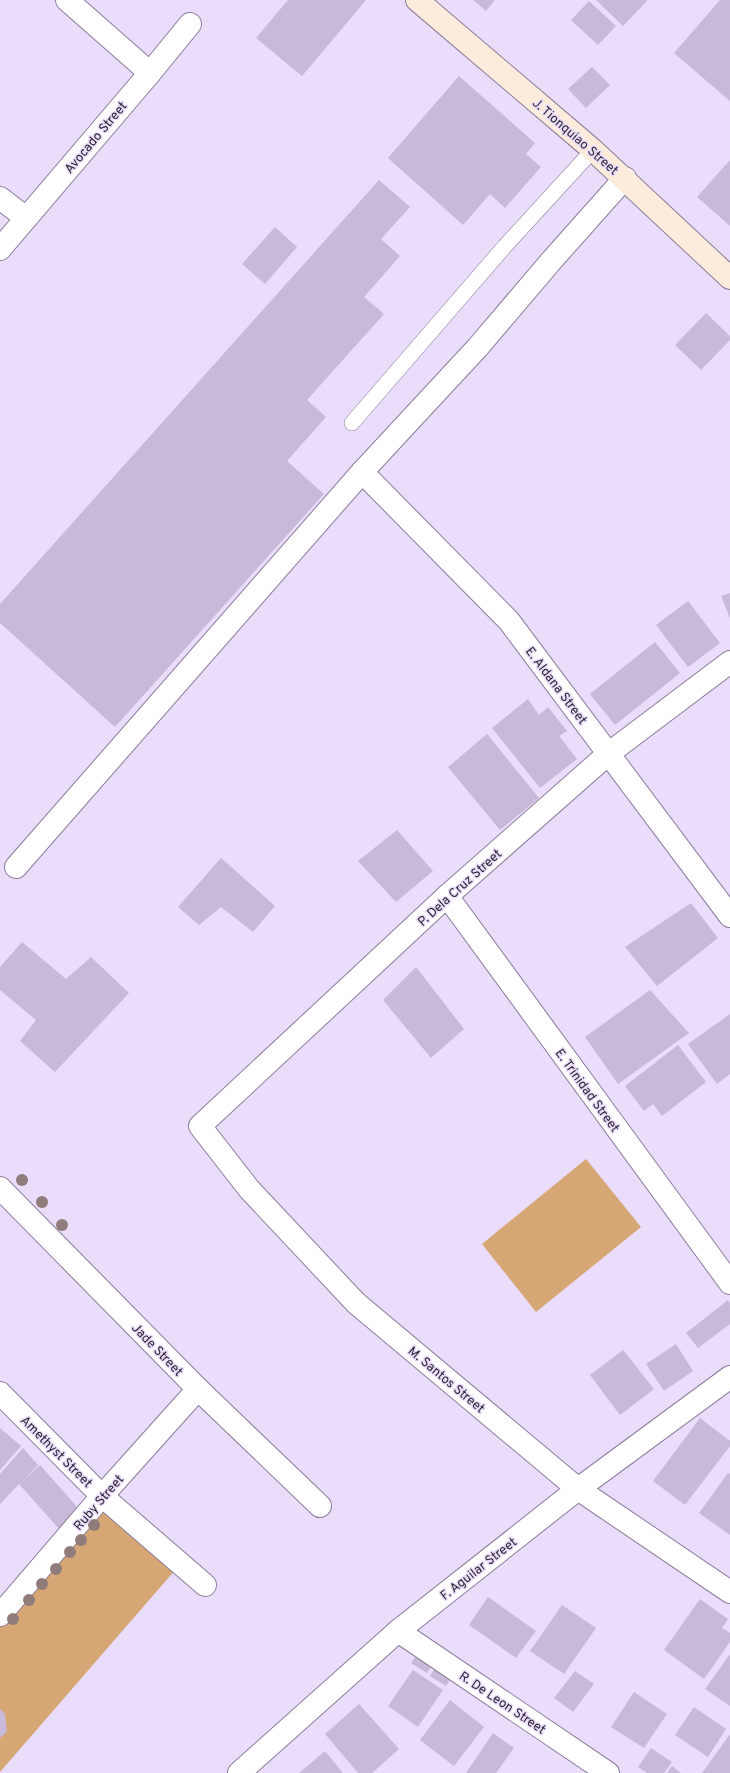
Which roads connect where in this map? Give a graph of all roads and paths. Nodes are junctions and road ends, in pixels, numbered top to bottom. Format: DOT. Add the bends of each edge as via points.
graph roads {
  1 [pos="67,0"];
  2 [pos="417,0"];
  3 [pos="190,24"];
  4 [pos="150,73"];
  5 [pos="593,150"];
  6 [pos="625,178"];
  7 [pos="0,198"];
  8 [pos="26,218"];
  9 [pos="0,249"];
  10 [pos="730,278"];
  11 [pos="352,423"];
  12 [pos="362,472"];
  13 [pos="730,662"];
  14 [pos="608,754"];
  15 [pos="16,867"];
  16 [pos="447,896"];
  17 [pos="730,916"];
  18 [pos="200,1126"];
  19 [pos="0,1188"];
  20 [pos="730,1283"];
  21 [pos="730,1377"];
  22 [pos="198,1390"];
  23 [pos="0,1393"];
  24 [pos="578,1489"];
  25 [pos="102,1496"];
  26 [pos="320,1506"];
  27 [pos="205,1585"];
  28 [pos="730,1592"];
  29 [pos="2,1609"];
  30 [pos="398,1631"];
  31 [pos="238,1773"];
  32 [pos="608,1773"];
  1 -- 4 [label="street"];
  2 -- 5 [label="main road, J. Tionquiao Street"];
  3 -- 4 [label="street, Avocado Street"];
  4 -- 8 [label="street, Avocado Street"];
  5 -- 6 [label="main road, J. Tionquiao Street"];
  5 -- 11 [label="lane" via="505,246"];
  6 -- 10 [label="main road, J. Tionquiao Street"];
  6 -- 12 [label="street" via="478,347"];
  7 -- 8 [label="street"];
  8 -- 9 [label="street, Avocado Street"];
  12 -- 14 [label="street, E. Aldana Street" via="509,621"];
  12 -- 15 [label="street"];
  13 -- 14 [label="street, P. Dela Cruz Street"];
  14 -- 16 [label="street, P. Dela Cruz Street"];
  14 -- 17 [label="street, E. Aldana Street"];
  16 -- 18 [label="street, P. Dela Cruz Street"];
  16 -- 20 [label="street, E. Trinidad Street"];
  18 -- 24 [label="street, M. Santos Street" via="249,1189 356,1303"];
  19 -- 22 [label="street, Jade Street"];
  21 -- 24 [label="street, F. Aguilar Street"];
  22 -- 25 [label="street, Ruby Street"];
  22 -- 26 [label="street, Jade Street"];
  23 -- 25 [label="street, Amethyst Street"];
  24 -- 28 [label="street, M. Santos Street"];
  24 -- 30 [label="street, F. Aguilar Street"];
  25 -- 27 [label="street, Amethyst Street"];
  25 -- 29 [label="street, Ruby Street"];
  30 -- 31 [label="street, F. Aguilar Street"];
  30 -- 32 [label="street, R. De Leon Street"];
}
